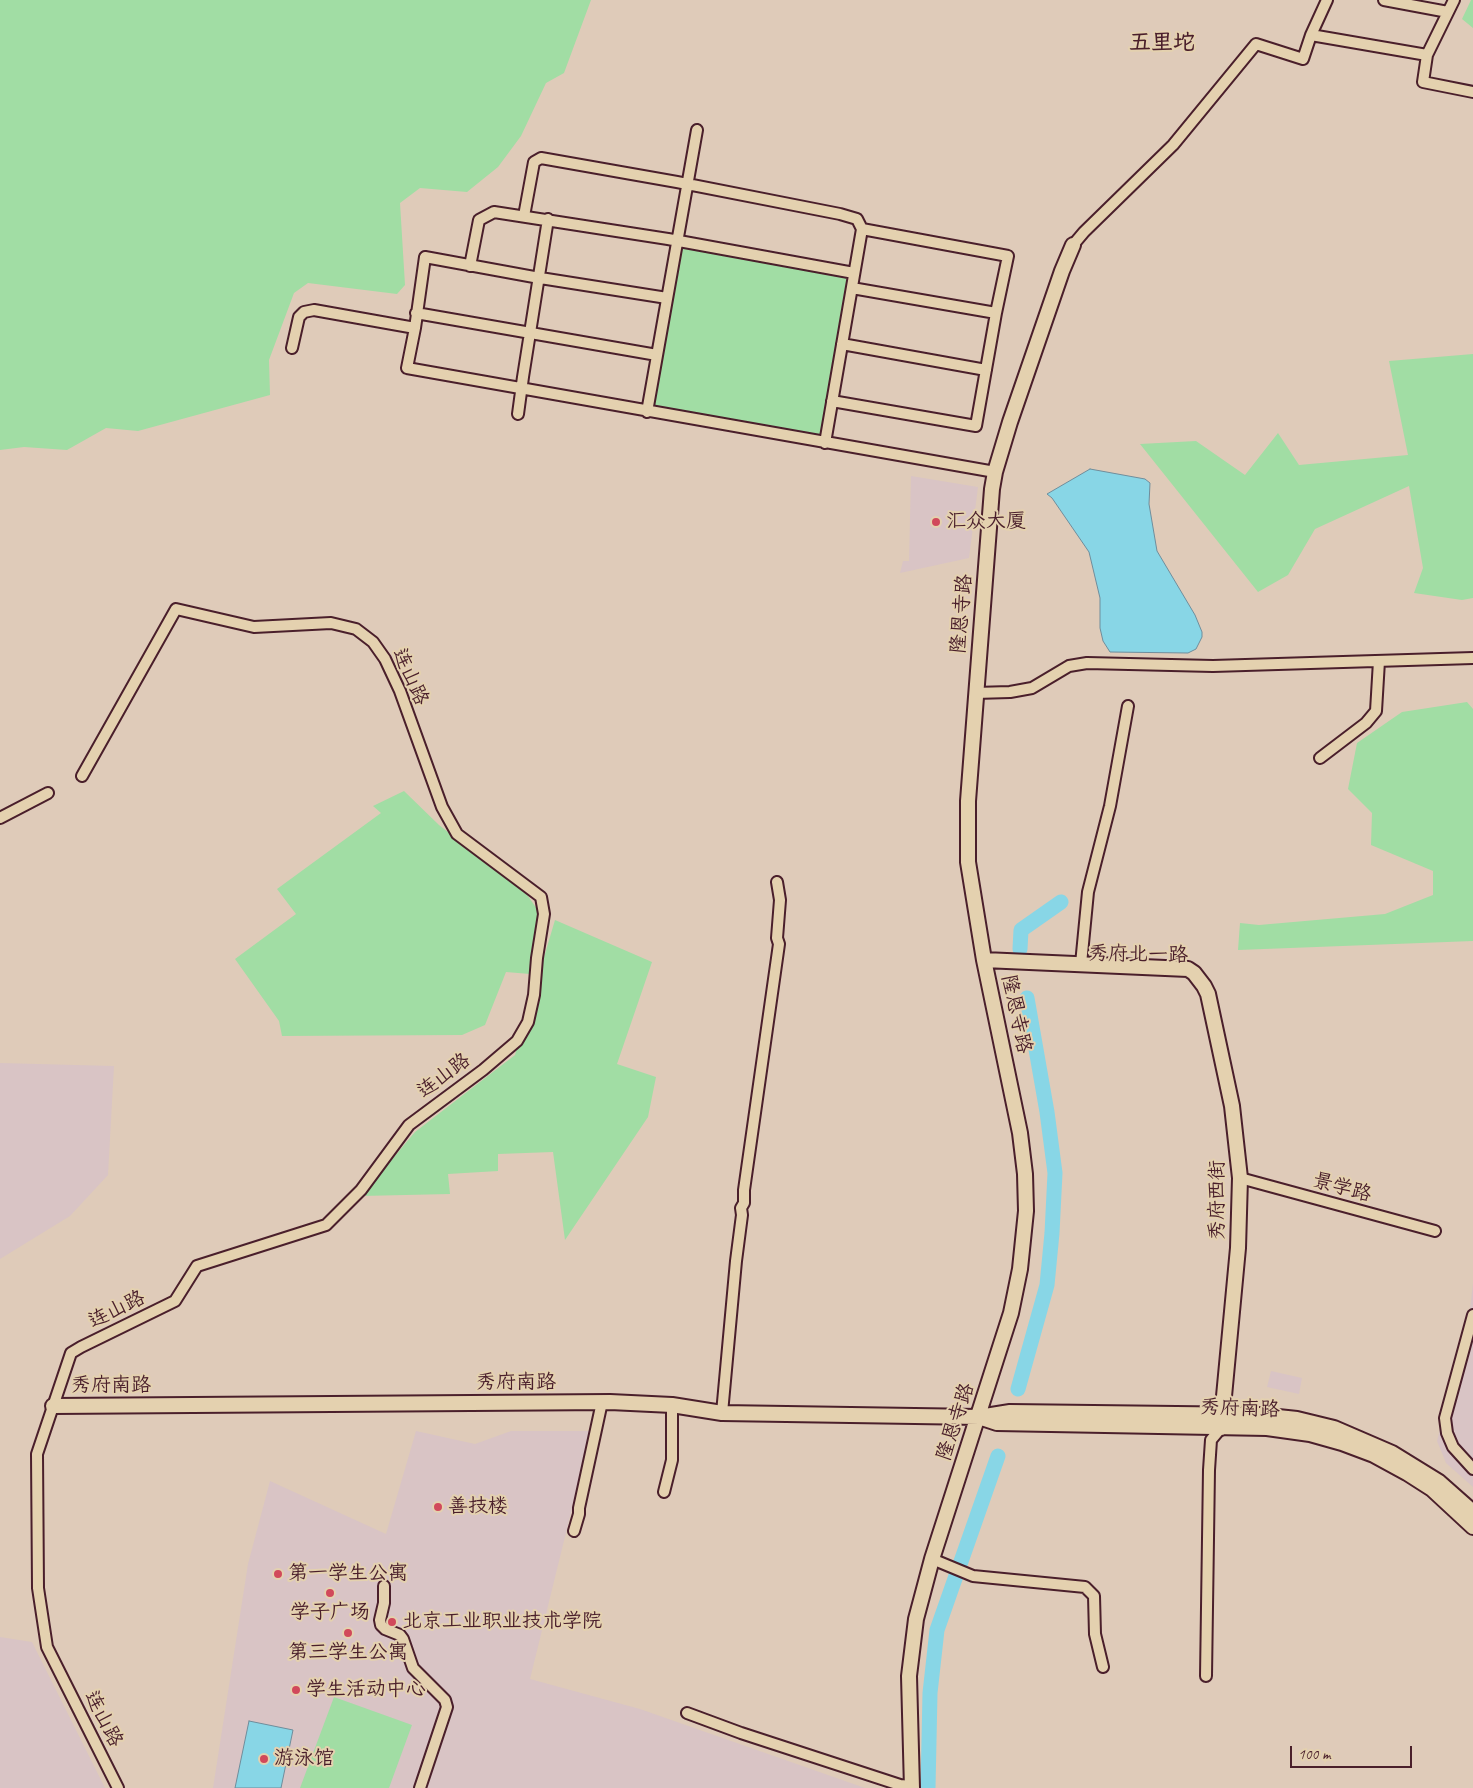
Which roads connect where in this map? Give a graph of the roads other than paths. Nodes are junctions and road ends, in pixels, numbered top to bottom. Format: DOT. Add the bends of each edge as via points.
graph roads {
  1 [pos="1327,0"];
  2 [pos="1384,0"];
  3 [pos="1454,0"];
  4 [pos="1448,12"];
  5 [pos="1311,35"];
  6 [pos="1427,55"];
  7 [pos="1473,92"];
  8 [pos="697,130"];
  9 [pos="687,185"];
  10 [pos="524,216"];
  11 [pos="548,220"];
  12 [pos="862,229"];
  13 [pos="677,241"];
  14 [pos="1072,246"];
  15 [pos="470,266"];
  16 [pos="854,273"];
  17 [pos="540,278"];
  18 [pos="852,288"];
  19 [pos="667,298"];
  20 [pos="416,313"];
  21 [pos="996,313"];
  22 [pos="415,328"];
  23 [pos="530,333"];
  24 [pos="842,344"];
  25 [pos="292,348"];
  26 [pos="657,356"];
  27 [pos="986,370"];
  28 [pos="521,388"];
  29 [pos="832,401"];
  30 [pos="647,412"];
  31 [pos="518,414"];
  32 [pos="825,443"];
  33 [pos="995,472"];
  34 [pos="1473,658"];
  35 [pos="1379,661"];
  36 [pos="975,693"];
  37 [pos="1128,706"];
  38 [pos="1320,758"];
  39 [pos="82,776"];
  40 [pos="48,793"];
  41 [pos="0,818"];
  42 [pos="777,882"];
  43 [pos="1081,964"];
  44 [pos="985,965"];
  45 [pos="1198,978"];
  46 [pos="1240,1178"];
  47 [pos="1435,1231"];
  48 [pos="1473,1315"];
  49 [pos="602,1402"];
  50 [pos="672,1405"];
  51 [pos="53,1406"];
  52 [pos="722,1413"];
  53 [pos="979,1416"];
  54 [pos="1222,1421"];
  55 [pos="1473,1470"];
  56 [pos="664,1492"];
  57 [pos="1472,1519"];
  58 [pos="574,1531"];
  59 [pos="936,1561"];
  60 [pos="384,1586"];
  61 [pos="1103,1667"];
  62 [pos="1206,1676"];
  63 [pos="687,1713"];
  64 [pos="912,1787"];
  65 [pos="118,1788"];
  66 [pos="420,1788"];
  1 -- 5 [label="street"];
  2 -- 4 [label="street"];
  3 -- 4 [label="street"];
  4 -- 6 [label="street"];
  5 -- 6 [label="street"];
  5 -- 14 [label="street" via="1303,59 1256,44 1174,145"];
  6 -- 7 [label="street" via="1423,82"];
  8 -- 9 [label="street"];
  9 -- 10 [label="street" via="541,158 534,162"];
  9 -- 12 [label="street" via="840,214 857,219"];
  9 -- 13 [label="street"];
  10 -- 11 [label="street"];
  10 -- 15 [label="street" via="494,212 479,220"];
  11 -- 13 [label="street"];
  11 -- 17 [label="street"];
  12 -- 16 [label="street"];
  12 -- 21 [label="street" via="1008,256"];
  13 -- 16 [label="street"];
  13 -- 19 [label="street"];
  14 -- 33 [label="street, 隆恩寺路" via="1026,372"];
  15 -- 17 [label="street"];
  15 -- 20 [label="street" via="425,258"];
  16 -- 18 [label="street"];
  17 -- 19 [label="street"];
  17 -- 23 [label="street"];
  18 -- 21 [label="street"];
  18 -- 24 [label="street"];
  19 -- 26 [label="street"];
  20 -- 22 [label="street"];
  20 -- 23 [label="street"];
  21 -- 27 [label="street"];
  22 -- 25 [label="street" via="314,310 299,317"];
  22 -- 28 [label="street" via="407,368"];
  23 -- 26 [label="street"];
  23 -- 28 [label="street"];
  24 -- 27 [label="street"];
  24 -- 29 [label="street"];
  26 -- 30 [label="street"];
  27 -- 29 [label="street" via="976,426"];
  28 -- 30 [label="street"];
  28 -- 31 [label="street"];
  29 -- 32 [label="street"];
  30 -- 32 [label="street"];
  32 -- 33 [label="street"];
  33 -- 36 [label="street, 隆恩寺路"];
  34 -- 35 [label="street"];
  35 -- 36 [label="street" via="1213,666 1087,663 1069,666 1032,688"];
  35 -- 38 [label="street" via="1376,711 1366,723"];
  36 -- 44 [label="street, 隆恩寺路" via="968,801 968,862"];
  37 -- 43 [label="street" via="1110,806 1088,892"];
  39 -- 51 [label="street, 连山路" via="176,609 254,627 330,622 356,629 373,642 385,658 442,807 457,834 541,897 544,914 532,1004 528,1022 516,1041 409,1125 361,1190 326,1225 198,1266 175,1301 80,1346 72,1353"];
  40 -- 41 [label="street"];
  42 -- 52 [label="street" via="779,944 741,1208"];
  43 -- 44 [label="street, 秀府北一路"];
  43 -- 45 [label="street, 秀府北一路" via="1188,969"];
  44 -- 45 [label="street, 秀府北一路"];
  44 -- 53 [label="street, 隆恩寺路" via="1020,1133 1026,1211 1016,1291"];
  45 -- 46 [label="street, 秀府西街" via="1208,994 1228,1083"];
  46 -- 47 [label="street, 景学路"];
  46 -- 54 [label="street, 秀府西街" via="1238,1248"];
  48 -- 55 [label="street" via="1446,1418 1447,1433 1453,1447"];
  49 -- 50 [label="street, 秀府南路"];
  49 -- 51 [label="street, 秀府南路"];
  49 -- 58 [label="street"];
  50 -- 52 [label="street, 秀府南路"];
  50 -- 56 [label="street" via="672,1460"];
  51 -- 65 [label="street, 连山路" via="37,1454 38,1588 47,1647"];
  52 -- 53 [label="street, 秀府南路"];
  53 -- 54 [label="street, 秀府南路" via="1010,1412"];
  53 -- 59 [label="street, 隆恩寺路"];
  54 -- 57 [label="street, 秀府南路" via="1260,1415 1297,1419 1342,1431 1392,1453 1439,1482"];
  54 -- 62 [label="street" via="1211,1440 1209,1470"];
  59 -- 61 [label="street" via="973,1576 1085,1587 1094,1596 1095,1634"];
  59 -- 64 [label="street, 隆恩寺路" via="916,1619 911,1654"];
  60 -- 66 [label="street" via="381,1625 403,1639 413,1668 445,1700 447,1707"];
  63 -- 64 [label="street"];
}
